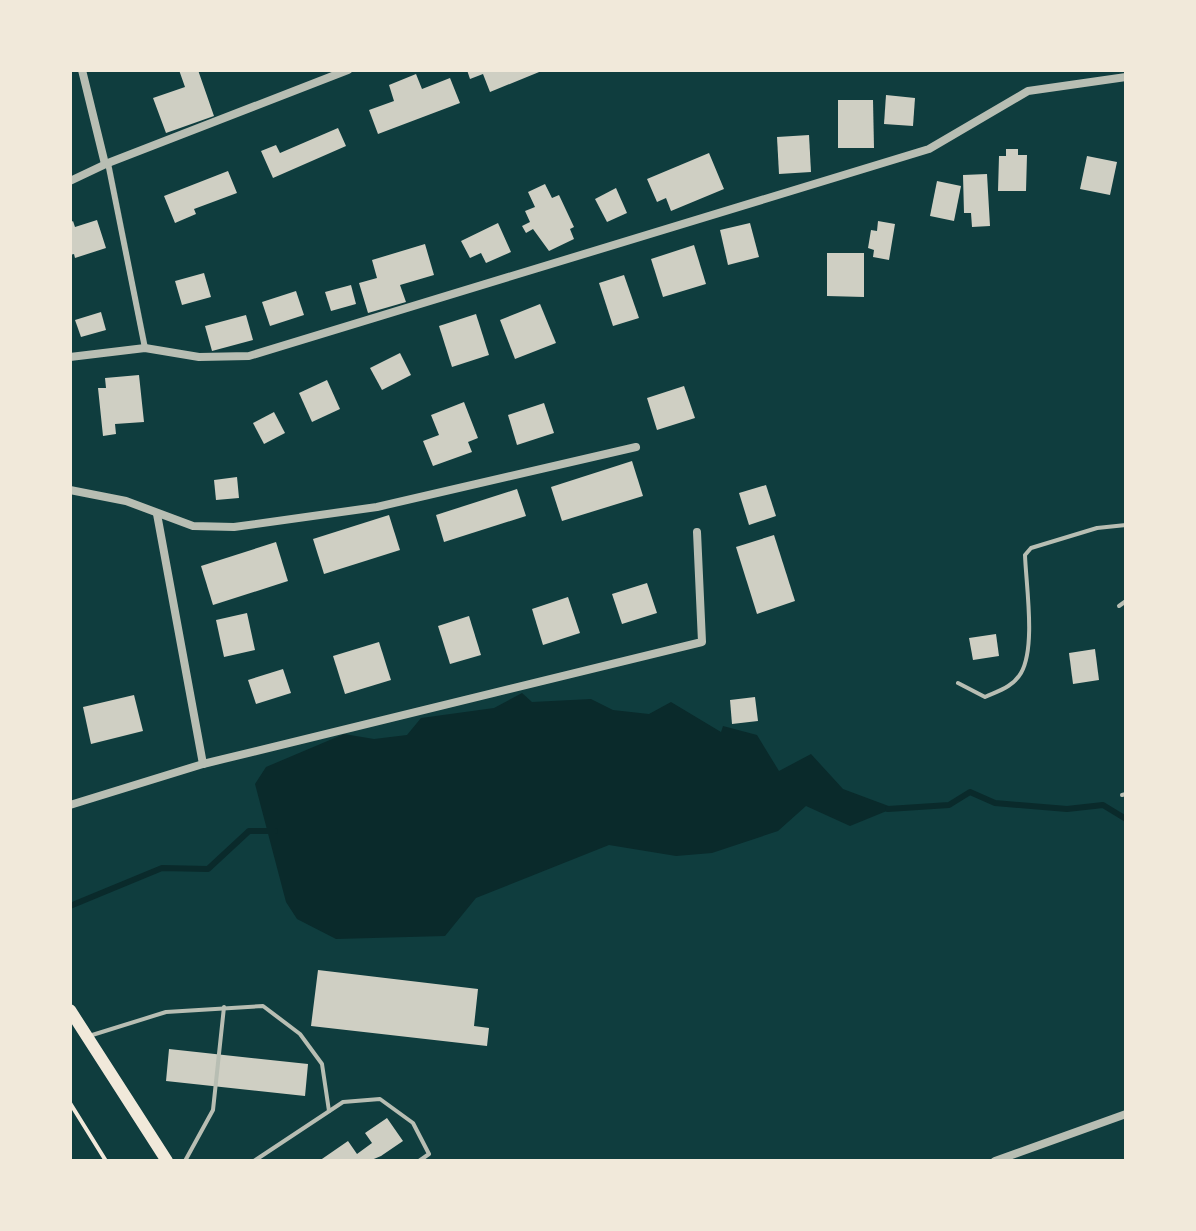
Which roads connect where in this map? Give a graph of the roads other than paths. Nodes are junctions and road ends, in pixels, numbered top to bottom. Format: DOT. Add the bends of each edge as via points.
graph roads {
  1 [pos="82,70"];
  2 [pos="348,70"];
  3 [pos="1100,70"];
  4 [pos="1126,77"];
  5 [pos="1094,80"];
  6 [pos="107,163"];
  7 [pos="70,181"];
  8 [pos="145,348"];
  9 [pos="70,357"];
  10 [pos="636,447"];
  11 [pos="70,490"];
  12 [pos="157,514"];
  13 [pos="1126,525"];
  14 [pos="697,532"];
  15 [pos="1126,601"];
  16 [pos="1119,606"];
  17 [pos="958,683"];
  18 [pos="203,764"];
  19 [pos="70,805"];
  20 [pos="224,1006"];
  21 [pos="70,1010"];
  22 [pos="87,1037"];
  23 [pos="329,1111"];
  24 [pos="1126,1114"];
  25 [pos="167,1161"];
  26 [pos="185,1161"];
  27 [pos="254,1161"];
  28 [pos="419,1161"];
  29 [pos="995,1161"];
  1 -- 6 [label="street"];
  2 -- 6 [label="street"];
  3 -- 5 [label="street"];
  4 -- 5 [label="street"];
  5 -- 8 [label="street" via="1028,91 929,149 249,356 199,357"];
  6 -- 7 [label="street"];
  6 -- 8 [label="street"];
  8 -- 9 [label="street"];
  10 -- 12 [label="street" via="363,509 234,527 193,526"];
  11 -- 12 [label="street" via="126,501"];
  12 -- 18 [label="street"];
  13 -- 17 [label="lane" via="1031,548 1025,555 1028,644 1021,674 985,697"];
  14 -- 18 [label="street" via="702,642"];
  15 -- 16 [label="lane"];
  18 -- 19 [label="street"];
  20 -- 22 [label="lane" via="166,1012"];
  20 -- 23 [label="lane" via="263,1006 300,1034 322,1064"];
  20 -- 26 [label="lane" via="213,1110"];
  21 -- 22 [label="main road"];
  22 -- 25 [label="main road"];
  23 -- 27 [label="lane"];
  23 -- 28 [label="lane" via="343,1102 380,1099 413,1123 429,1154"];
  24 -- 29 [label="street"];
}
